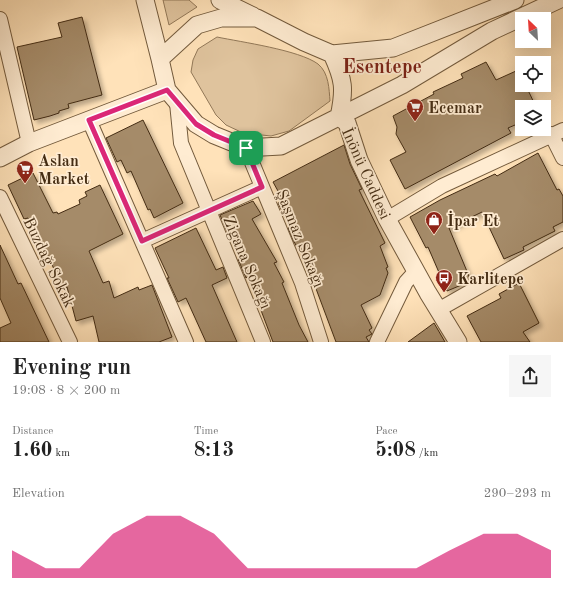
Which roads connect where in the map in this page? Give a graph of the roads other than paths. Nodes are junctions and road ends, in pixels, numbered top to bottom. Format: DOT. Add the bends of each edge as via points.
graph roads {
  1 [pos="145,0"];
  2 [pos="220,0"];
  3 [pos="515,0"];
  4 [pos="558,0"];
  5 [pos="257,18"];
  6 [pos="0,19"];
  7 [pos="332,54"];
  8 [pos="160,59"];
  9 [pos="172,97"];
  10 [pos="339,117"];
  11 [pos="89,120"];
  12 [pos="557,132"];
  13 [pos="29,143"];
  14 [pos="246,148"];
  15 [pos="0,158"];
  16 [pos="563,158"];
  17 [pos="262,187"];
  18 [pos="0,197"];
  19 [pos="208,209"];
  20 [pos="387,219"];
  21 [pos="563,239"];
  22 [pos="142,241"];
  23 [pos="416,271"];
  24 [pos="438,310"];
  25 [pos="70,342"];
  26 [pos="186,342"];
  27 [pos="263,342"];
  28 [pos="321,342"];
  29 [pos="377,342"];
  30 [pos="458,342"];
  1 -- 8 [label="street"];
  2 -- 5 [label="street"];
  3 -- 7 [label="street" via="393,48"];
  4 -- 10 [label="street, İnönü Caddesi" via="492,31 402,85"];
  5 -- 7 [label="street"];
  5 -- 8 [label="street" via="221,18 197,25"];
  6 -- 13 [label="street"];
  7 -- 10 [label="street" via="342,75 344,96"];
  8 -- 9 [label="street"];
  9 -- 11 [label="street"];
  9 -- 14 [label="street" via="196,124 214,135"];
  9 -- 19 [label="street, Zigana Sokağı" via="181,143"];
  10 -- 14 [label="street" via="281,146"];
  10 -- 20 [label="street, İnönü Caddesi" via="347,123 359,160"];
  11 -- 13 [label="street"];
  11 -- 22 [label="street"];
  12 -- 16 [label="street"];
  12 -- 20 [label="street" via="442,186"];
  13 -- 15 [label="street"];
  14 -- 17 [label="street, Şaşmaz Sokağı"];
  17 -- 19 [label="street"];
  17 -- 28 [label="street, Şaşmaz Sokağı" via="302,283"];
  18 -- 25 [label="street, Buzdağ Sokak"];
  19 -- 22 [label="street"];
  19 -- 27 [label="street, Zigana Sokağı"];
  20 -- 23 [label="street, İnönü Caddesi"];
  21 -- 24 [label="street"];
  22 -- 26 [label="street"];
  23 -- 24 [label="street, İnönü Caddesi"];
  23 -- 29 [label="street" via="406,282"];
  24 -- 30 [label="street, İnönü Caddesi"];
}
